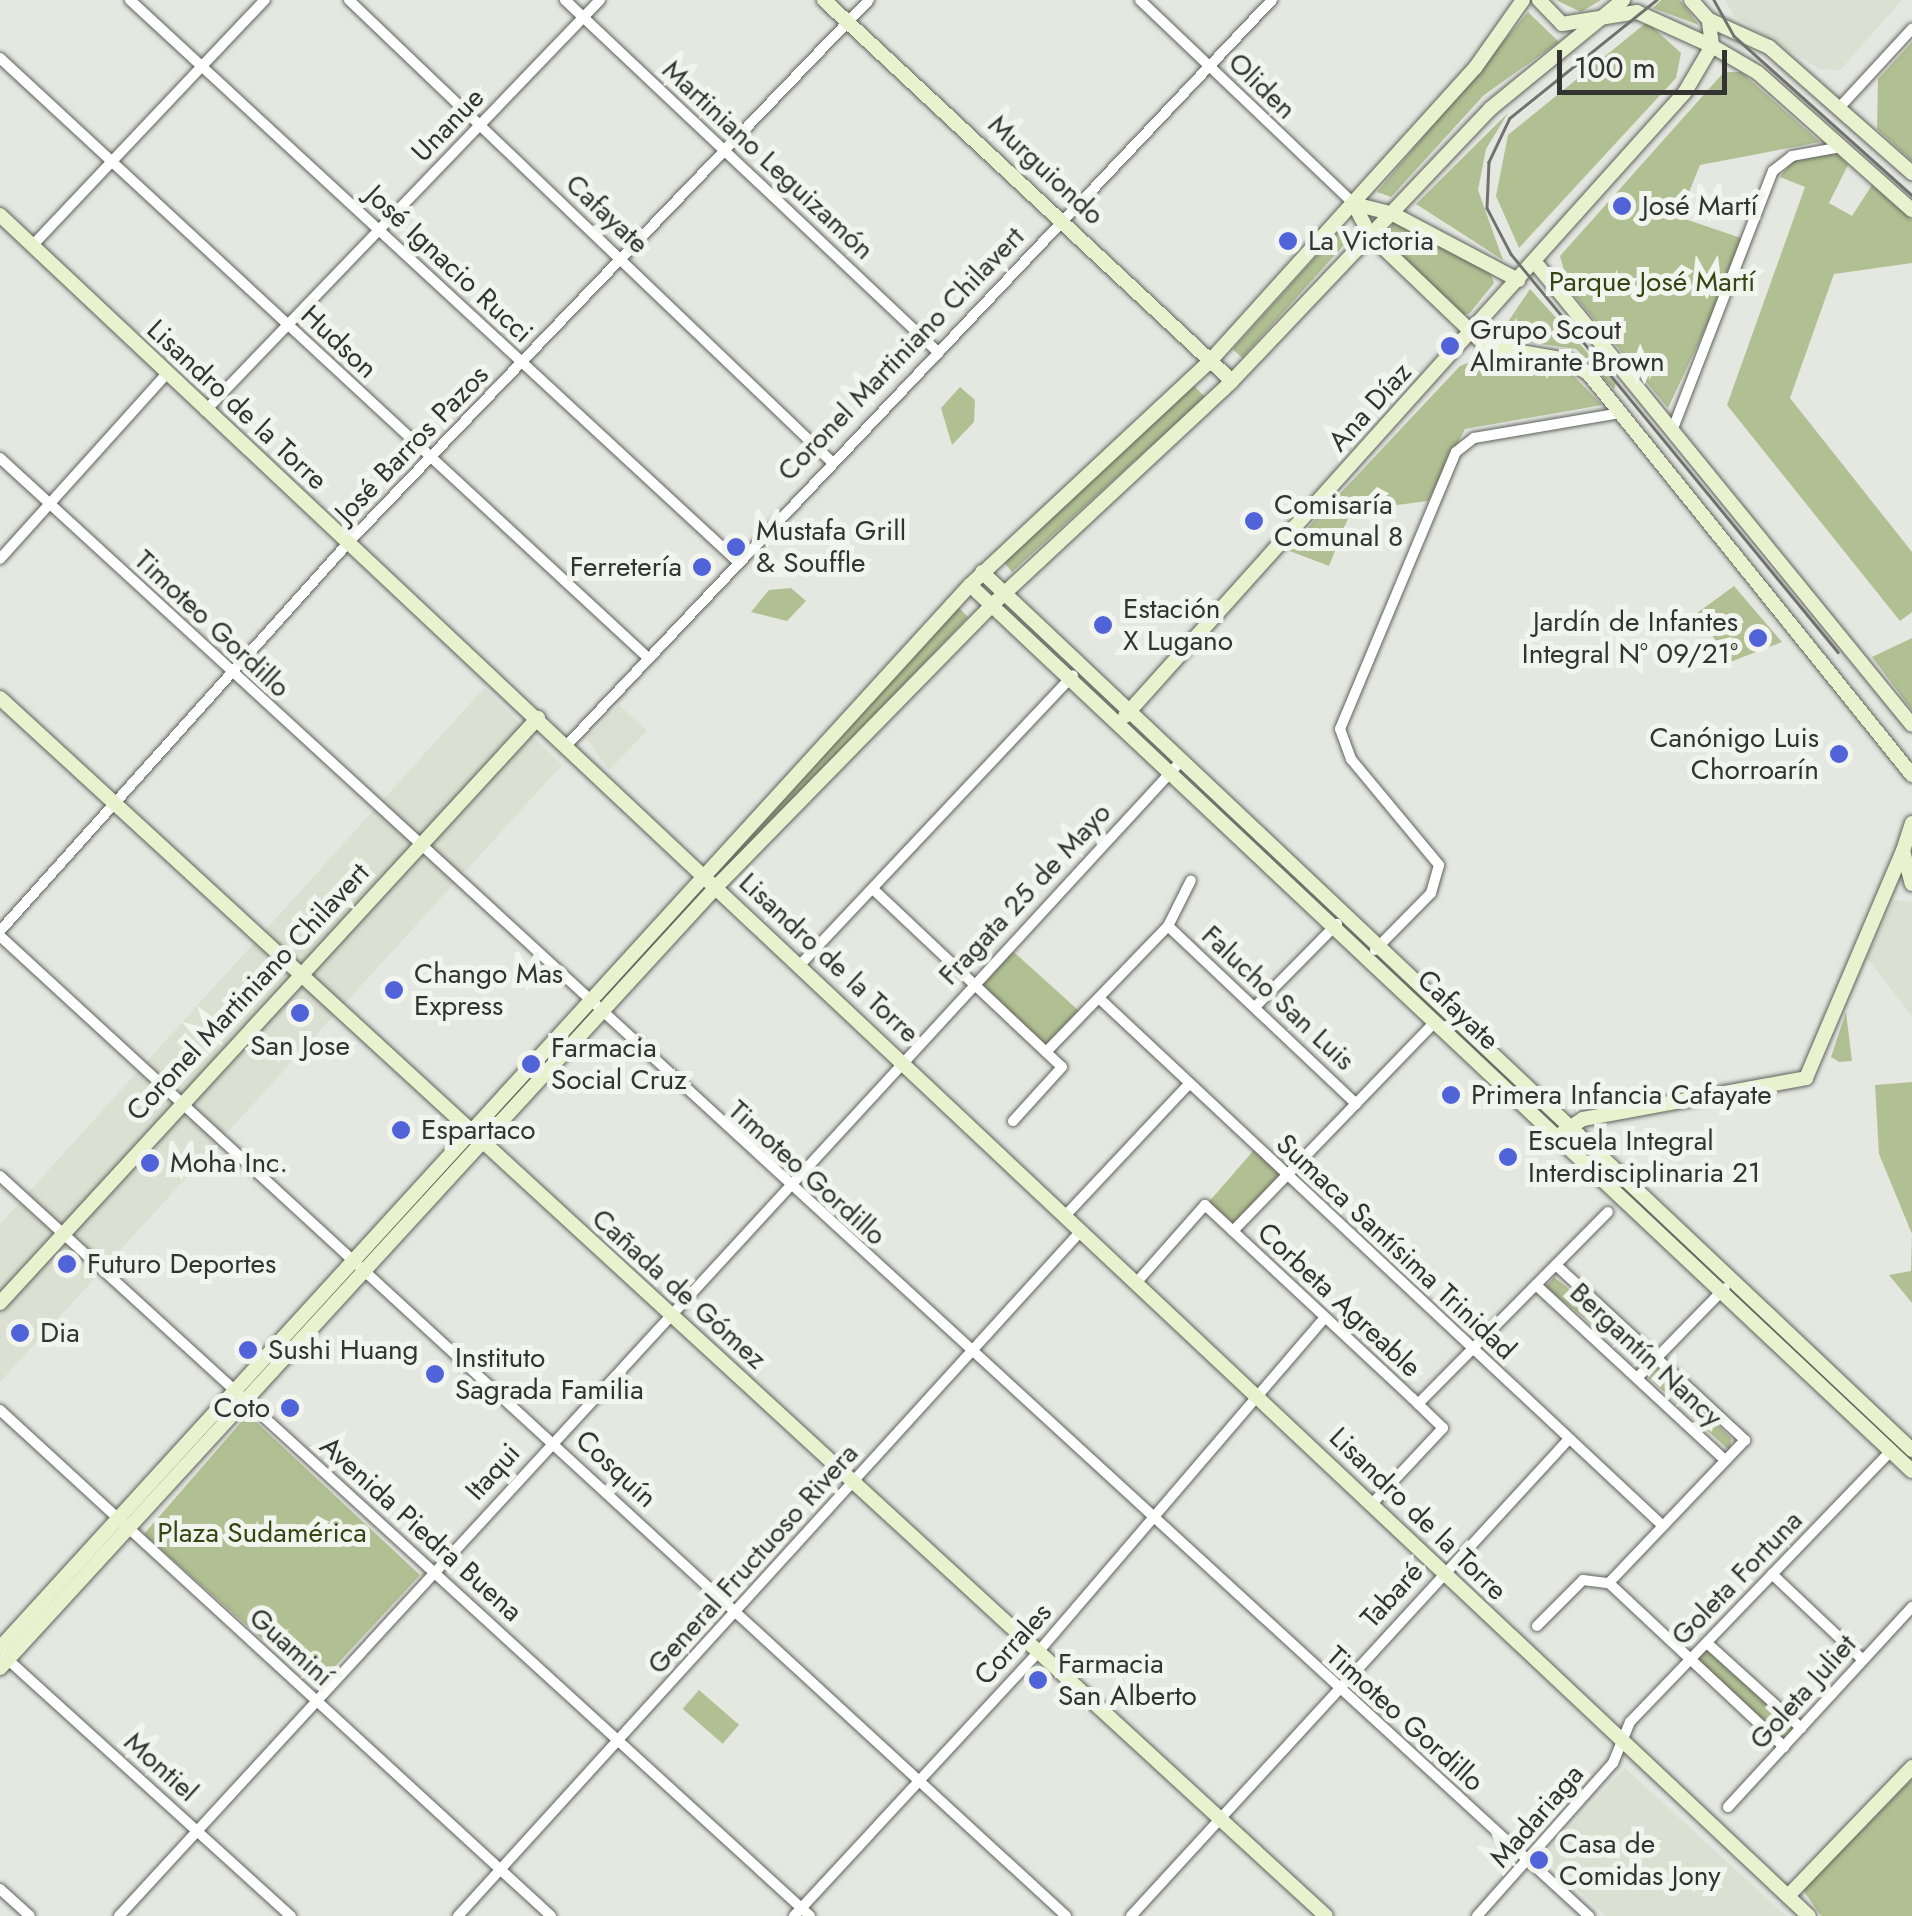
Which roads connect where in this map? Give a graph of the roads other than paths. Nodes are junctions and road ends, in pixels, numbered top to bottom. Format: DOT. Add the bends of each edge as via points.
graph roads {
  1 [pos="130,0"];
  2 [pos="265,0"];
  3 [pos="349,0"];
  4 [pos="565,0"];
  5 [pos="600,0"];
  6 [pos="824,0"];
  7 [pos="869,0"];
  8 [pos="1140,0"];
  9 [pos="1272,0"];
  10 [pos="1523,0"];
  11 [pos="1539,0"];
  12 [pos="1623,0"];
  13 [pos="1691,0"];
  14 [pos="584,17"];
  15 [pos="1606,18"];
  16 [pos="1709,20"];
  17 [pos="848,23"];
  18 [pos="1912,28"];
  19 [pos="1712,46"];
  20 [pos="0,58"];
  21 [pos="1208,66"];
  22 [pos="204,67"];
  23 [pos="1838,108"];
  24 [pos="478,127"];
  25 [pos="1843,146"];
  26 [pos="722,149"];
  27 [pos="112,164"];
  28 [pos="1909,170"];
  29 [pos="1886,188"];
  30 [pos="1354,204"];
  31 [pos="1912,210"];
  32 [pos="1391,213"];
  33 [pos="0,216"];
  34 [pos="1064,220"];
  35 [pos="378,229"];
  36 [pos="1370,236"];
  37 [pos="32,246"];
  38 [pos="618,259"];
  39 [pos="1534,261"];
  40 [pos="1518,280"];
  41 [pos="291,327"];
  42 [pos="1470,334"];
  43 [pos="940,353"];
  44 [pos="1211,360"];
  45 [pos="522,361"];
  46 [pos="165,376"];
  47 [pos="1232,381"];
  48 [pos="1635,386"];
  49 [pos="1617,408"];
  50 [pos="205,411"];
  51 [pos="1672,431"];
  52 [pos="0,458"];
  53 [pos="430,458"];
  54 [pos="832,462"];
  55 [pos="52,503"];
  56 [pos="349,542"];
  57 [pos="0,559"];
  58 [pos="737,561"];
  59 [pos="982,572"];
  60 [pos="970,585"];
  61 [pos="1004,594"];
  62 [pos="992,605"];
  63 [pos="647,658"];
  64 [pos="1082,666"];
  65 [pos="234,676"];
  66 [pos="1070,679"];
  67 [pos="1878,681"];
  68 [pos="0,698"];
  69 [pos="1854,699"];
  70 [pos="1130,711"];
  71 [pos="538,718"];
  72 [pos="1118,724"];
  73 [pos="1912,725"];
  74 [pos="567,745"];
  75 [pos="1894,750"];
  76 [pos="1912,751"];
  77 [pos="1182,760"];
  78 [pos="1170,773"];
  79 [pos="1912,775"];
  80 [pos="115,806"];
  81 [pos="1912,823"];
  82 [pos="415,845"];
  83 [pos="1902,850"];
  84 [pos="1191,880"];
  85 [pos="711,881"];
  86 [pos="1912,884"];
  87 [pos="874,890"];
  88 [pos="1346,914"];
  89 [pos="1168,926"];
  90 [pos="1334,928"];
  91 [pos="0,933"];
  92 [pos="1379,946"];
  93 [pos="1367,958"];
  94 [pos="800,965"];
  95 [pos="304,977"];
  96 [pos="972,984"];
  97 [pos="1100,999"];
  98 [pos="587,1004"];
  99 [pos="1256,1005"];
  100 [pos="600,1015"];
  101 [pos="1435,1022"];
  102 [pos="1046,1052"];
  103 [pos="900,1058"];
  104 [pos="1188,1084"];
  105 [pos="178,1104"];
  106 [pos="1356,1104"];
  107 [pos="1012,1121"];
  108 [pos="1568,1128"];
  109 [pos="469,1131"];
  110 [pos="1556,1140"];
  111 [pos="482,1144"];
  112 [pos="1288,1174"];
  113 [pos="0,1176"];
  114 [pos="785,1184"];
  115 [pos="1608,1212"];
  116 [pos="1064,1217"];
  117 [pos="1080,1232"];
  118 [pos="1233,1232"];
  119 [pos="62,1235"];
  120 [pos="350,1263"];
  121 [pos="1556,1265"];
  122 [pos="363,1274"];
  123 [pos="1730,1282"];
  124 [pos="1136,1283"];
  125 [pos="1536,1284"];
  126 [pos="1717,1295"];
  127 [pos="0,1303"];
  128 [pos="666,1312"];
  129 [pos="1324,1318"];
  130 [pos="1472,1351"];
  131 [pos="971,1352"];
  132 [pos="1657,1358"];
  133 [pos="1638,1377"];
  134 [pos="239,1394"];
  135 [pos="1257,1395"];
  136 [pos="1418,1404"];
  137 [pos="0,1410"];
  138 [pos="552,1440"];
  139 [pos="1568,1440"];
  140 [pos="1905,1445"];
  141 [pos="1725,1460"];
  142 [pos="1912,1471"];
  143 [pos="855,1482"];
  144 [pos="1372,1504"];
  145 [pos="1153,1521"];
  146 [pos="120,1524"];
  147 [pos="1663,1526"];
  148 [pos="434,1570"];
  149 [pos="1442,1574"];
  150 [pos="1772,1574"];
  151 [pos="1609,1583"];
  152 [pos="1912,1606"];
  153 [pos="736,1610"];
  154 [pos="1537,1626"];
  155 [pos="1707,1643"];
  156 [pos="1039,1651"];
  157 [pos="2,1657"];
  158 [pos="1862,1659"];
  159 [pos="1690,1661"];
  160 [pos="1337,1690"];
  161 [pos="315,1699"];
  162 [pos="1801,1728"];
  163 [pos="618,1740"];
  164 [pos="1621,1740"];
  165 [pos="1784,1747"];
  166 [pos="1912,1766"];
  167 [pos="919,1780"];
  168 [pos="1728,1807"];
  169 [pos="1220,1818"];
  170 [pos="197,1830"];
  171 [pos="1530,1860"];
  172 [pos="501,1870"];
  173 [pos="0,1889"];
  174 [pos="1788,1896"];
  175 [pos="802,1913"];
  176 [pos="30,1916"];
  177 [pos="118,1916"];
  178 [pos="291,1916"];
  179 [pos="458,1916"];
  180 [pos="551,1916"];
  181 [pos="1066,1916"];
  182 [pos="1131,1916"];
  183 [pos="1326,1916"];
  184 [pos="1476,1916"];
  185 [pos="1590,1916"];
  186 [pos="1808,1916"];
  1 -- 22 [label="street, José Ignacio Rucci"];
  2 -- 22 [label="street"];
  3 -- 24 [label="street, Cafayate"];
  4 -- 14 [label="street, Martiniano Leguizamón"];
  5 -- 14 [label="street, Unanue"];
  6 -- 17 [label="street, Murguiondo"];
  7 -- 17 [label="street, José Barros Pazos"];
  8 -- 21 [label="street, Oliden"];
  9 -- 21 [label="street, Coronel Martiniano Chilavert"];
  10 -- 30 [label="street"];
  11 -- 15 [label="street" via="1562,24"];
  12 -- 15 [label="street"];
  13 -- 16 [label="street"];
  14 -- 24 [label="street, Unanue"];
  14 -- 26 [label="street, Martiniano Leguizamón"];
  15 -- 19 [label="street" via="1644,13"];
  15 -- 32 [label="street" via="1501,99"];
  16 -- 19 [label="street"];
  16 -- 23 [label="street" via="1762,42"];
  17 -- 26 [label="street, José Barros Pazos"];
  17 -- 34 [label="street, Murguiondo"];
  18 -- 23 [label="street"];
  19 -- 25 [label="street"];
  19 -- 39 [label="street, Ana Díaz" via="1685,92"];
  20 -- 27 [label="street, Hudson"];
  21 -- 30 [label="street, Oliden"];
  21 -- 34 [label="street, Coronel Martiniano Chilavert"];
  22 -- 27 [label="street"];
  22 -- 35 [label="street, José Ignacio Rucci"];
  23 -- 28 [label="street"];
  24 -- 35 [label="street, Unanue"];
  24 -- 38 [label="street, Cafayate"];
  25 -- 29 [label="street"];
  25 -- 51 [label="street" via="1792,156 1772,171"];
  26 -- 38 [label="street, José Barros Pazos"];
  26 -- 43 [label="street, Martiniano Leguizamón"];
  27 -- 37 [label="street"];
  27 -- 41 [label="street, Hudson"];
  28 -- 29 [label="street"];
  29 -- 31 [label="street"];
  30 -- 32 [label="street"];
  30 -- 36 [label="street"];
  30 -- 44 [label="street"];
  32 -- 36 [label="street"];
  32 -- 40 [label="street"];
  33 -- 37 [label="street, Lisandro de la Torre"];
  34 -- 43 [label="street, Coronel Martiniano Chilavert"];
  34 -- 44 [label="street, Murguiondo"];
  35 -- 41 [label="street, Unanue"];
  35 -- 45 [label="street, José Ignacio Rucci"];
  36 -- 42 [label="street"];
  36 -- 47 [label="street"];
  37 -- 46 [label="street, Lisandro de la Torre"];
  38 -- 45 [label="street, José Barros Pazos"];
  38 -- 54 [label="street, Cafayate"];
  39 -- 40 [label="street, Ana Díaz"];
  39 -- 48 [label="street"];
  40 -- 42 [label="street, Ana Díaz"];
  41 -- 50 [label="street, Unanue"];
  41 -- 53 [label="street, Hudson"];
  42 -- 49 [label="street" via="1501,352 1575,363"];
  42 -- 70 [label="street, Ana Díaz"];
  43 -- 54 [label="street, Coronel Martiniano Chilavert"];
  44 -- 47 [label="street, Murguiondo"];
  44 -- 59 [label="street"];
  45 -- 53 [label="street, José Barros Pazos"];
  45 -- 58 [label="street, José Ignacio Rucci"];
  46 -- 50 [label="street, Lisandro de la Torre"];
  46 -- 55 [label="street"];
  47 -- 61 [label="street"];
  48 -- 49 [label="street" via="1622,388"];
  48 -- 51 [label="street"];
  49 -- 69 [label="street"];
  49 -- 92 [label="street" via="1474,438 1456,452 1340,729 1351,758 1438,865 1431,892"];
  50 -- 56 [label="street, Lisandro de la Torre"];
  51 -- 67 [label="street"];
  52 -- 55 [label="street, Timoteo Gordillo"];
  53 -- 56 [label="street, José Barros Pazos"];
  53 -- 63 [label="street, Hudson"];
  54 -- 58 [label="street, Coronel Martiniano Chilavert"];
  55 -- 57 [label="street"];
  55 -- 65 [label="street, Timoteo Gordillo"];
  56 -- 65 [label="street, José Barros Pazos"];
  56 -- 71 [label="street, Lisandro de la Torre"];
  58 -- 63 [label="street, Coronel Martiniano Chilavert"];
  59 -- 60 [label="street"];
  59 -- 61 [label="street, Cafayate"];
  60 -- 62 [label="street, Cafayate"];
  60 -- 85 [label="street"];
  61 -- 62 [label="street"];
  61 -- 64 [label="street, Cafayate"];
  62 -- 66 [label="street, Cafayate"];
  62 -- 85 [label="street"];
  63 -- 74 [label="street, Coronel Martiniano Chilavert"];
  64 -- 66 [label="street"];
  64 -- 70 [label="street, Cafayate"];
  65 -- 80 [label="street, José Barros Pazos"];
  65 -- 82 [label="street, Timoteo Gordillo"];
  66 -- 72 [label="street, Cafayate"];
  66 -- 87 [label="street"];
  67 -- 69 [label="street" via="1858,681"];
  67 -- 73 [label="street"];
  68 -- 80 [label="street, Cañada de Gómez"];
  69 -- 75 [label="street"];
  70 -- 72 [label="street, Ana Díaz"];
  70 -- 77 [label="street, Cafayate"];
  71 -- 74 [label="street, Lisandro de la Torre"];
  71 -- 82 [label="street, Coronel Martiniano Chilavert"];
  72 -- 78 [label="street, Cafayate"];
  74 -- 85 [label="street, Lisandro de la Torre"];
  75 -- 76 [label="street"];
  75 -- 79 [label="street"];
  77 -- 78 [label="street, Fragata 25 de Mayo"];
  77 -- 88 [label="street, Cafayate"];
  78 -- 90 [label="street, Cafayate"];
  78 -- 96 [label="street, Fragata 25 de Mayo"];
  80 -- 91 [label="street, José Barros Pazos"];
  80 -- 95 [label="street, Cañada de Gómez"];
  81 -- 83 [label="street"];
  82 -- 95 [label="street, Coronel Martiniano Chilavert"];
  82 -- 98 [label="street, Timoteo Gordillo"];
  83 -- 86 [label="street"];
  83 -- 108 [label="street" via="1806,1078"];
  84 -- 89 [label="street"];
  85 -- 94 [label="street, Lisandro de la Torre"];
  85 -- 98 [label="street"];
  85 -- 100 [label="street"];
  87 -- 94 [label="street"];
  87 -- 96 [label="street"];
  88 -- 90 [label="street"];
  88 -- 92 [label="street, Cafayate"];
  89 -- 97 [label="street"];
  89 -- 99 [label="street, Falucho San Luis"];
  90 -- 93 [label="street, Cafayate"];
  90 -- 99 [label="street"];
  91 -- 105 [label="street, Cosquín"];
  92 -- 93 [label="street"];
  92 -- 108 [label="street, Cafayate"];
  93 -- 101 [label="street, Cafayate"];
  94 -- 103 [label="street, Lisandro de la Torre"];
  95 -- 105 [label="street, Coronel Martiniano Chilavert"];
  95 -- 109 [label="street, Cañada de Gómez"];
  96 -- 102 [label="street"];
  96 -- 103 [label="street, Fragata 25 de Mayo"];
  97 -- 102 [label="street"];
  97 -- 104 [label="street, Sumaca Santísima Trinidad"];
  98 -- 100 [label="street, Timoteo Gordillo"];
  98 -- 109 [label="street"];
  99 -- 106 [label="street, Falucho San Luis"];
  100 -- 111 [label="street"];
  100 -- 114 [label="street, Timoteo Gordillo"];
  101 -- 106 [label="street"];
  101 -- 110 [label="street, Cafayate"];
  102 -- 107 [label="street" via="1062,1067"];
  103 -- 114 [label="street, Itaqui"];
  103 -- 116 [label="street, Lisandro de la Torre"];
  104 -- 112 [label="street, Sumaca Santísima Trinidad"];
  104 -- 116 [label="street"];
  105 -- 119 [label="street, Coronel Martiniano Chilavert"];
  105 -- 120 [label="street, Cosquín"];
  106 -- 112 [label="street"];
  108 -- 110 [label="street"];
  108 -- 123 [label="street, Cafayate"];
  109 -- 111 [label="street, Cañada de Gómez"];
  109 -- 120 [label="street"];
  110 -- 126 [label="street, Cafayate"];
  111 -- 122 [label="street"];
  111 -- 128 [label="street, Cañada de Gómez"];
  112 -- 118 [label="street"];
  112 -- 130 [label="street, Sumaca Santísima Trinidad"];
  113 -- 119 [label="street, Avenida Piedra Buena"];
  114 -- 128 [label="street, Itaqui"];
  114 -- 131 [label="street, Timoteo Gordillo"];
  115 -- 121 [label="street"];
  116 -- 117 [label="street, Lisandro de la Torre"];
  117 -- 124 [label="street, Lisandro de la Torre"];
  117 -- 131 [label="street, General Fructuoso Rivera"];
  118 -- 124 [label="street, Corbeta Agreable" via="1206,1206"];
  118 -- 129 [label="street, Corbeta Agreable"];
  119 -- 127 [label="street, Coronel Martiniano Chilavert"];
  119 -- 134 [label="street, Avenida Piedra Buena"];
  120 -- 122 [label="street, Cosquín"];
  120 -- 134 [label="street"];
  121 -- 125 [label="street"];
  121 -- 132 [label="street, Bergantín Nancy"];
  122 -- 134 [label="street"];
  122 -- 138 [label="street, Cosquín"];
  123 -- 126 [label="street"];
  123 -- 140 [label="street, Cafayate"];
  124 -- 135 [label="street, Lisandro de la Torre"];
  125 -- 130 [label="street"];
  125 -- 133 [label="street, Bergantín Nancy"];
  126 -- 132 [label="street"];
  126 -- 140 [label="street, Cafayate"];
  128 -- 138 [label="street, Itaqui"];
  128 -- 143 [label="street, Cañada de Gómez"];
  129 -- 135 [label="street, Corrales"];
  129 -- 136 [label="street, Corbeta Agreable"];
  130 -- 136 [label="street"];
  130 -- 139 [label="street, Sumaca Santísima Trinidad"];
  131 -- 143 [label="street, General Fructuoso Rivera"];
  131 -- 145 [label="street, Timoteo Gordillo"];
  132 -- 133 [label="street"];
  132 -- 141 [label="street, Bergantín Nancy" via="1745,1440"];
  133 -- 141 [label="street, Bergantín Nancy"];
  134 -- 146 [label="street"];
  134 -- 148 [label="street, Avenida Piedra Buena"];
  135 -- 144 [label="street, Lisandro de la Torre"];
  135 -- 145 [label="street, Corrales"];
  136 -- 144 [label="street, Corbeta Agreable" via="1443,1428"];
  137 -- 146 [label="street, Guaminí"];
  138 -- 148 [label="street, Itaqui"];
  138 -- 153 [label="street, Cosquín"];
  139 -- 147 [label="street, Sumaca Santísima Trinidad"];
  139 -- 149 [label="street, Tabaré"];
  140 -- 142 [label="street, Cafayate"];
  140 -- 150 [label="street, Goleta Fortuna"];
  141 -- 147 [label="street"];
  143 -- 153 [label="street, General Fructuoso Rivera"];
  143 -- 156 [label="street, Cañada de Gómez"];
  144 -- 149 [label="street, Lisandro de la Torre"];
  145 -- 156 [label="street, Corrales"];
  145 -- 160 [label="street, Timoteo Gordillo"];
  146 -- 157 [label="street"];
  146 -- 161 [label="street, Guaminí"];
  147 -- 151 [label="street"];
  148 -- 161 [label="street, Itaqui"];
  148 -- 163 [label="street, Avenida Piedra Buena"];
  149 -- 160 [label="street, Tabaré"];
  149 -- 164 [label="street, Lisandro de la Torre"];
  150 -- 155 [label="street, Goleta Fortuna"];
  150 -- 158 [label="street"];
  151 -- 154 [label="street" via="1583,1580"];
  151 -- 159 [label="street"];
  152 -- 158 [label="street, Goleta Juliet"];
  153 -- 163 [label="street, General Fructuoso Rivera"];
  153 -- 167 [label="street, Cosquín"];
  155 -- 159 [label="street, Goleta Fortuna"];
  155 -- 162 [label="street"];
  156 -- 167 [label="street, Corrales"];
  156 -- 169 [label="street, Cañada de Gómez"];
  157 -- 170 [label="street, Montiel"];
  158 -- 162 [label="street, Goleta Juliet"];
  159 -- 164 [label="street, Goleta Fortuna"];
  159 -- 165 [label="street"];
  160 -- 169 [label="street, Tabaré"];
  160 -- 171 [label="street, Timoteo Gordillo"];
  161 -- 170 [label="street, Itaqui"];
  161 -- 172 [label="street, Guaminí"];
  162 -- 165 [label="street, Goleta Juliet"];
  163 -- 172 [label="street, General Fructuoso Rivera"];
  163 -- 175 [label="street, Avenida Piedra Buena"];
  164 -- 171 [label="street, Madariaga" via="1614,1763"];
  164 -- 174 [label="street, Lisandro de la Torre"];
  165 -- 168 [label="street, Goleta Juliet"];
  166 -- 174 [label="street"];
  167 -- 175 [label="street, Corrales"];
  167 -- 181 [label="street, Cosquín"];
  169 -- 182 [label="street, Tabaré"];
  169 -- 183 [label="street, Cañada de Gómez"];
  170 -- 177 [label="street, Itaqui"];
  170 -- 178 [label="street, Montiel"];
  171 -- 184 [label="street, Madariaga"];
  171 -- 185 [label="street, Timoteo Gordillo"];
  172 -- 179 [label="street, General Fructuoso Rivera"];
  172 -- 180 [label="street, Guaminí"];
  173 -- 176 [label="street"];
  174 -- 186 [label="street, Lisandro de la Torre"];
}
